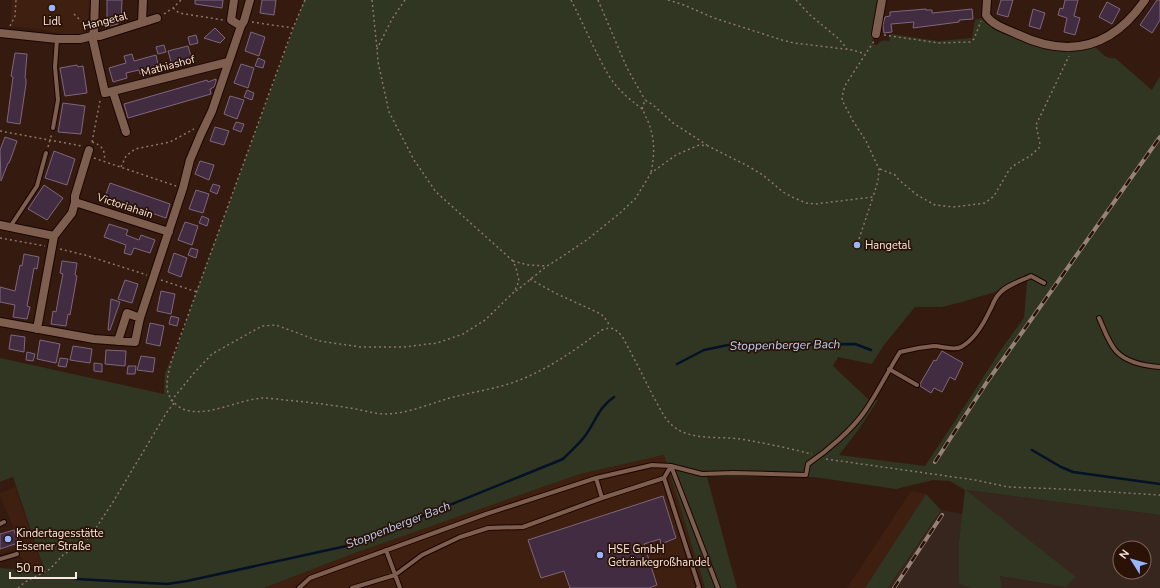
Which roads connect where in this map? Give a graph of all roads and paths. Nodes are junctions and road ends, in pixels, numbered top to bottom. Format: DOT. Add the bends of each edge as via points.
graph roads {
  1 [pos="16,0"];
  2 [pos="95,0"];
  3 [pos="143,0"];
  4 [pos="181,0"];
  5 [pos="234,0"];
  6 [pos="250,0"];
  7 [pos="372,0"];
  8 [pos="406,0"];
  9 [pos="571,0"];
  10 [pos="598,0"];
  11 [pos="668,0"];
  12 [pos="796,0"];
  13 [pos="882,0"];
  14 [pos="987,0"];
  15 [pos="1145,0"];
  16 [pos="305,1"];
  17 [pos="173,8"];
  18 [pos="74,14"];
  19 [pos="986,15"];
  20 [pos="157,18"];
  21 [pos="232,20"];
  22 [pos="142,22"];
  23 [pos="243,23"];
  24 [pos="293,28"];
  25 [pos="2,33"];
  26 [pos="876,34"];
  27 [pos="90,37"];
  28 [pos="57,39"];
  29 [pos="1072,46"];
  30 [pos="377,49"];
  31 [pos="847,49"];
  32 [pos="866,54"];
  33 [pos="228,62"];
  34 [pos="109,93"];
  35 [pos="645,100"];
  36 [pos="642,109"];
  37 [pos="53,128"];
  38 [pos="194,129"];
  39 [pos="0,132"];
  40 [pos="126,132"];
  41 [pos="708,146"];
  42 [pos="90,149"];
  43 [pos="46,153"];
  44 [pos="104,161"];
  45 [pos="121,167"];
  46 [pos="879,169"];
  47 [pos="651,173"];
  48 [pos="183,188"];
  49 [pos="873,197"];
  50 [pos="75,202"];
  51 [pos="0,225"];
  52 [pos="9,227"];
  53 [pos="169,232"];
  54 [pos="54,236"];
  55 [pos="0,238"];
  56 [pos="859,239"];
  57 [pos="52,248"];
  58 [pos="512,261"];
  59 [pos="547,266"];
  60 [pos="154,278"];
  61 [pos="530,279"];
  62 [pos="1044,283"];
  63 [pos="198,292"];
  64 [pos="514,292"];
  65 [pos="140,318"];
  66 [pos="1099,318"];
  67 [pos="0,322"];
  68 [pos="609,328"];
  69 [pos="37,330"];
  70 [pos="118,341"];
  71 [pos="1160,367"];
  72 [pos="889,369"];
  73 [pos="917,385"];
  74 [pos="171,401"];
  75 [pos="174,403"];
  76 [pos="819,456"];
  77 [pos="670,466"];
  78 [pos="596,478"];
  79 [pos="664,478"];
  80 [pos="1160,495"];
  81 [pos="602,498"];
  82 [pos="386,550"];
  83 [pos="17,554"];
  84 [pos="0,559"];
  85 [pos="395,575"];
  86 [pos="18,588"];
  87 [pos="299,588"];
  88 [pos="352,588"];
  89 [pos="400,588"];
  90 [pos="698,588"];
  91 [pos="718,588"];
  1 -- 25 [label="path" via="15,16 11,25"];
  2 -- 27 [label="street" via="94,31"];
  3 -- 22 [label="street, Hangetal"];
  4 -- 17 [label="path"];
  5 -- 21 [label="street"];
  6 -- 23 [label="street"];
  7 -- 30 [label="path"];
  8 -- 30 [label="path"];
  9 -- 36 [label="path" via="608,75 618,89"];
  10 -- 35 [label="path" via="627,68"];
  11 -- 31 [label="path" via="782,40"];
  12 -- 31 [label="path"];
  13 -- 26 [label="street"];
  14 -- 19 [label="street"];
  15 -- 29 [label="street" via="1110,36 1091,44"];
  16 -- 24 [label="path"];
  17 -- 20 [label="path"];
  17 -- 21 [label="path" via="179,13"];
  18 -- 27 [label="path" via="83,23"];
  19 -- 26 [label="path" via="970,42 939,43"];
  19 -- 29 [label="street" via="992,22 1026,38 1049,46"];
  20 -- 22 [label="street, Hangetal"];
  21 -- 23 [label="street"];
  22 -- 27 [label="street, Hangetal"];
  23 -- 24 [label="path"];
  23 -- 33 [label="street"];
  24 -- 63 [label="path"];
  25 -- 28 [label="street, Hangetal"];
  26 -- 32 [label="path"];
  27 -- 28 [label="street, Hangetal"];
  27 -- 34 [label="street"];
  28 -- 37 [label="lane" via="55,67 58,100"];
  29 -- 46 [label="path" via="1036,125 1039,148 1013,166 990,200 978,205 935,205 917,195 895,175"];
  30 -- 58 [label="path" via="389,112 425,178 440,196"];
  31 -- 32 [label="path"];
  32 -- 46 [label="path" via="846,84 842,100"];
  33 -- 34 [label="street, Mathiashof"];
  33 -- 48 [label="street" via="212,111 195,146"];
  34 -- 40 [label="street"];
  34 -- 42 [label="path" via="100,102"];
  35 -- 36 [label="path"];
  35 -- 41 [label="path" via="673,123"];
  36 -- 47 [label="path" via="654,141"];
  38 -- 45 [label="path" via="176,140 135,149 126,156"];
  39 -- 42 [label="path"];
  41 -- 47 [label="path" via="699,145 684,151"];
  41 -- 49 [label="path" via="746,165 763,175 782,192 806,203"];
  42 -- 44 [label="path"];
  42 -- 44 [label="path" via="101,146"];
  42 -- 50 [label="street"];
  43 -- 52 [label="lane" via="37,186"];
  44 -- 45 [label="path"];
  45 -- 48 [label="path"];
  46 -- 49 [label="path"];
  47 -- 59 [label="path" via="634,199 620,213 588,239"];
  48 -- 53 [label="street"];
  49 -- 56 [label="path"];
  50 -- 53 [label="street, Victoriahain"];
  50 -- 54 [label="street" via="72,213"];
  51 -- 52 [label="street"];
  52 -- 54 [label="street"];
  53 -- 60 [label="street"];
  54 -- 57 [label="street"];
  55 -- 57 [label="path"];
  57 -- 60 [label="path" via="85,255"];
  57 -- 69 [label="street"];
  58 -- 59 [label="path"];
  58 -- 64 [label="path" via="519,281"];
  59 -- 61 [label="path"];
  60 -- 63 [label="path"];
  60 -- 65 [label="street"];
  61 -- 64 [label="path"];
  61 -- 68 [label="path" via="600,314 608,322"];
  62 -- 72 [label="lane" via="1031,276 999,293 979,328 962,346 936,346 900,352"];
  63 -- 74 [label="path" via="171,362 167,393"];
  64 -- 74 [label="path" via="485,320 463,334 430,344 361,347 319,341 276,324 262,326 212,354"];
  65 -- 70 [label="street" via="135,342"];
  65 -- 70 [label="street" via="127,314"];
  66 -- 71 [label="lane" via="1109,340 1124,358"];
  67 -- 69 [label="street"];
  68 -- 75 [label="path" via="602,330 567,357 516,382 406,411 385,414 262,398 203,411 186,410"];
  68 -- 76 [label="path" via="616,329 622,336 662,412 673,427 707,438 739,439"];
  69 -- 70 [label="street"];
  72 -- 73 [label="lane"];
  72 -- 76 [label="lane" via="853,426"];
  74 -- 75 [label="path"];
  75 -- 86 [label="path" via="90,537 63,555 50,569"];
  76 -- 77 [label="lane" via="808,464 806,475 702,474"];
  76 -- 80 [label="path" via="1008,487"];
  77 -- 78 [label="lane" via="652,465"];
  77 -- 79 [label="lane"];
  77 -- 91 [label="lane"];
  78 -- 81 [label="lane"];
  78 -- 82 [label="lane"];
  79 -- 81 [label="lane"];
  79 -- 90 [label="lane"];
  81 -- 85 [label="lane" via="523,527 488,528 460,537 422,555"];
  82 -- 85 [label="lane"];
  82 -- 87 [label="lane" via="310,578"];
  83 -- 84 [label="lane"];
  85 -- 88 [label="lane"];
  85 -- 89 [label="lane"];
}
